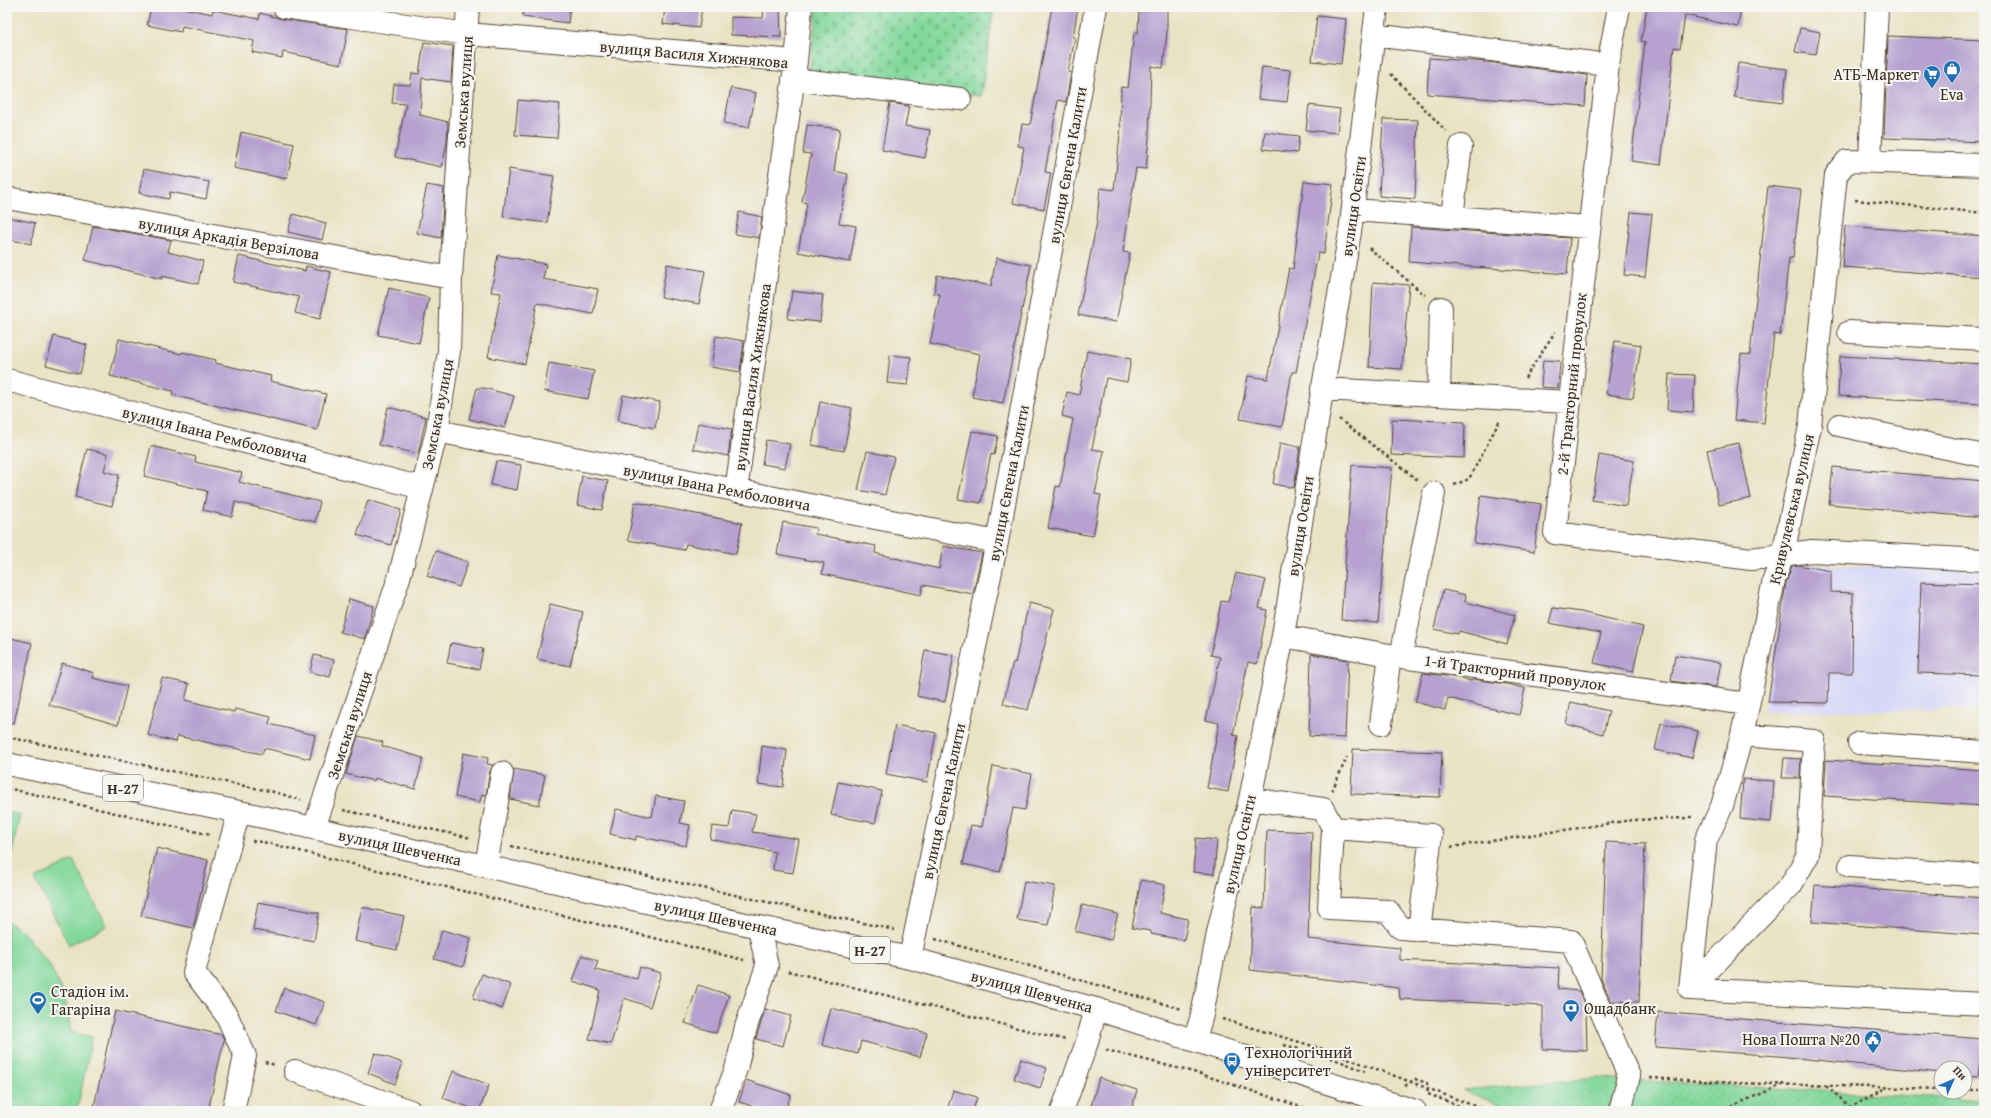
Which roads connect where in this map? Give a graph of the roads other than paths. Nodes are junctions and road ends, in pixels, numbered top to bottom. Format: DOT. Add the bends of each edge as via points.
graph roads {
  1 [pos="284,7"];
  2 [pos="468,7"];
  3 [pos="800,7"];
  4 [pos="1096,7"];
  5 [pos="1377,7"];
  6 [pos="1619,7"];
  7 [pos="1877,7"];
  8 [pos="467,34"];
  9 [pos="1373,45"];
  10 [pos="1608,65"];
  11 [pos="794,70"];
  12 [pos="960,98"];
  13 [pos="1461,146"];
  14 [pos="1870,160"];
  15 [pos="1984,165"];
  16 [pos="7,198"];
  17 [pos="1353,210"];
  18 [pos="1452,217"];
  19 [pos="1589,227"];
  20 [pos="451,278"];
  21 [pos="1441,308"];
  22 [pos="1849,332"];
  23 [pos="1984,339"];
  24 [pos="7,380"];
  25 [pos="1439,395"];
  26 [pos="1321,396"];
  27 [pos="1569,402"];
  28 [pos="1839,425"];
  29 [pos="437,431"];
  30 [pos="1984,456"];
  31 [pos="422,488"];
  32 [pos="736,491"];
  33 [pos="1434,493"];
  34 [pos="998,542"];
  35 [pos="1783,554"];
  36 [pos="1984,560"];
  37 [pos="1283,636"];
  38 [pos="1395,656"];
  39 [pos="1748,704"];
  40 [pos="1381,724"];
  41 [pos="1742,735"];
  42 [pos="1859,743"];
  43 [pos="1984,752"];
  44 [pos="7,764"];
  45 [pos="502,773"];
  46 [pos="1250,799"];
  47 [pos="239,812"];
  48 [pos="1328,819"];
  49 [pos="314,828"];
  50 [pos="486,866"];
  51 [pos="1850,866"];
  52 [pos="1984,876"];
  53 [pos="759,927"];
  54 [pos="1419,930"];
  55 [pos="910,958"];
  56 [pos="1690,989"];
  57 [pos="1984,1004"];
  58 [pos="1096,1009"];
  59 [pos="1196,1040"];
  60 [pos="295,1071"];
  61 [pos="233,1111"];
  62 [pos="410,1111"];
  63 [pos="720,1111"];
  64 [pos="1062,1111"];
  65 [pos="1415,1111"];
  66 [pos="1620,1111"];
  1 -- 8 [label="street, вулиця Василя Хижнякова"];
  2 -- 8 [label="street, Земська вулиця"];
  3 -- 11 [label="street"];
  4 -- 34 [label="street, вулиця Євгена Калити"];
  5 -- 9 [label="street, вулиця Освіти"];
  6 -- 10 [label="street, 2-й Тракторний провулок"];
  7 -- 14 [label="street"];
  8 -- 11 [label="street, вулиця Василя Хижнякова"];
  8 -- 20 [label="street, Земська вулиця"];
  9 -- 10 [label="street"];
  9 -- 17 [label="street, вулиця Освіти"];
  10 -- 19 [label="street, 2-й Тракторний провулок"];
  11 -- 12 [label="street"];
  11 -- 32 [label="street, вулиця Василя Хижнякова"];
  13 -- 18 [label="street"];
  14 -- 15 [label="street, Кривулевська вулиця"];
  14 -- 35 [label="street, Кривулевська вулиця" via="1847,161 1836,175 1810,426"];
  16 -- 20 [label="street, вулиця Аркадія Верзілова"];
  17 -- 18 [label="street"];
  17 -- 26 [label="street, вулиця Освіти"];
  18 -- 19 [label="street"];
  19 -- 27 [label="street, 2-й Тракторний провулок"];
  20 -- 29 [label="street, Земська вулиця" via="449,351"];
  21 -- 25 [label="street"];
  22 -- 23 [label="street"];
  24 -- 31 [label="street, вулиця Івана Ремболовича"];
  25 -- 26 [label="street"];
  25 -- 27 [label="street"];
  26 -- 37 [label="street, вулиця Освіти"];
  27 -- 35 [label="street, 2-й Тракторний провулок" via="1555,533 1751,558"];
  28 -- 30 [label="street"];
  29 -- 31 [label="street, Земська вулиця"];
  29 -- 32 [label="street, вулиця Івана Ремболовича"];
  31 -- 49 [label="street, Земська вулиця" via="399,578"];
  32 -- 34 [label="street, вулиця Івана Ремболовича"];
  33 -- 38 [label="street"];
  34 -- 55 [label="street, вулиця Євгена Калити"];
  35 -- 36 [label="street" via="1812,551"];
  35 -- 39 [label="street, Кривулевська вулиця" via="1774,580"];
  37 -- 38 [label="street, 1-й Тракторний провулок"];
  37 -- 46 [label="street, вулиця Освіти"];
  38 -- 39 [label="street, 1-й Тракторний провулок"];
  38 -- 40 [label="street"];
  39 -- 41 [label="street, Кривулевська вулиця"];
  41 -- 56 [label="street, Кривулевська вулиця" via="1722,806 1706,840"];
  41 -- 56 [label="street" via="1814,741 1808,855 1791,885"];
  42 -- 43 [label="street"];
  44 -- 47 [label="street, вулиця Шевченка / Н-27"];
  45 -- 50 [label="street"];
  46 -- 48 [label="street"];
  46 -- 59 [label="street, вулиця Освіти" via="1219,928"];
  47 -- 49 [label="street, вулиця Шевченка / Н-27"];
  47 -- 61 [label="street" via="194,972 227,1016 245,1056"];
  48 -- 54 [label="street" via="1329,908 1388,911 1401,928"];
  48 -- 54 [label="street" via="1431,836"];
  49 -- 50 [label="street, вулиця Шевченка / Н-27"];
  50 -- 53 [label="street, вулиця Шевченка / Н-27"];
  51 -- 52 [label="street"];
  53 -- 55 [label="street, вулиця Шевченка / Н-27"];
  53 -- 63 [label="street" via="767,966 746,1027 736,1069"];
  54 -- 66 [label="street" via="1571,941 1629,1076"];
  55 -- 58 [label="street, вулиця Шевченка / Н-27"];
  56 -- 57 [label="street"];
  58 -- 59 [label="street, вулиця Шевченка / Н-27"];
  58 -- 64 [label="street"];
  59 -- 65 [label="street, вулиця Шевченка / Н-27"];
  60 -- 62 [label="street"];
}
